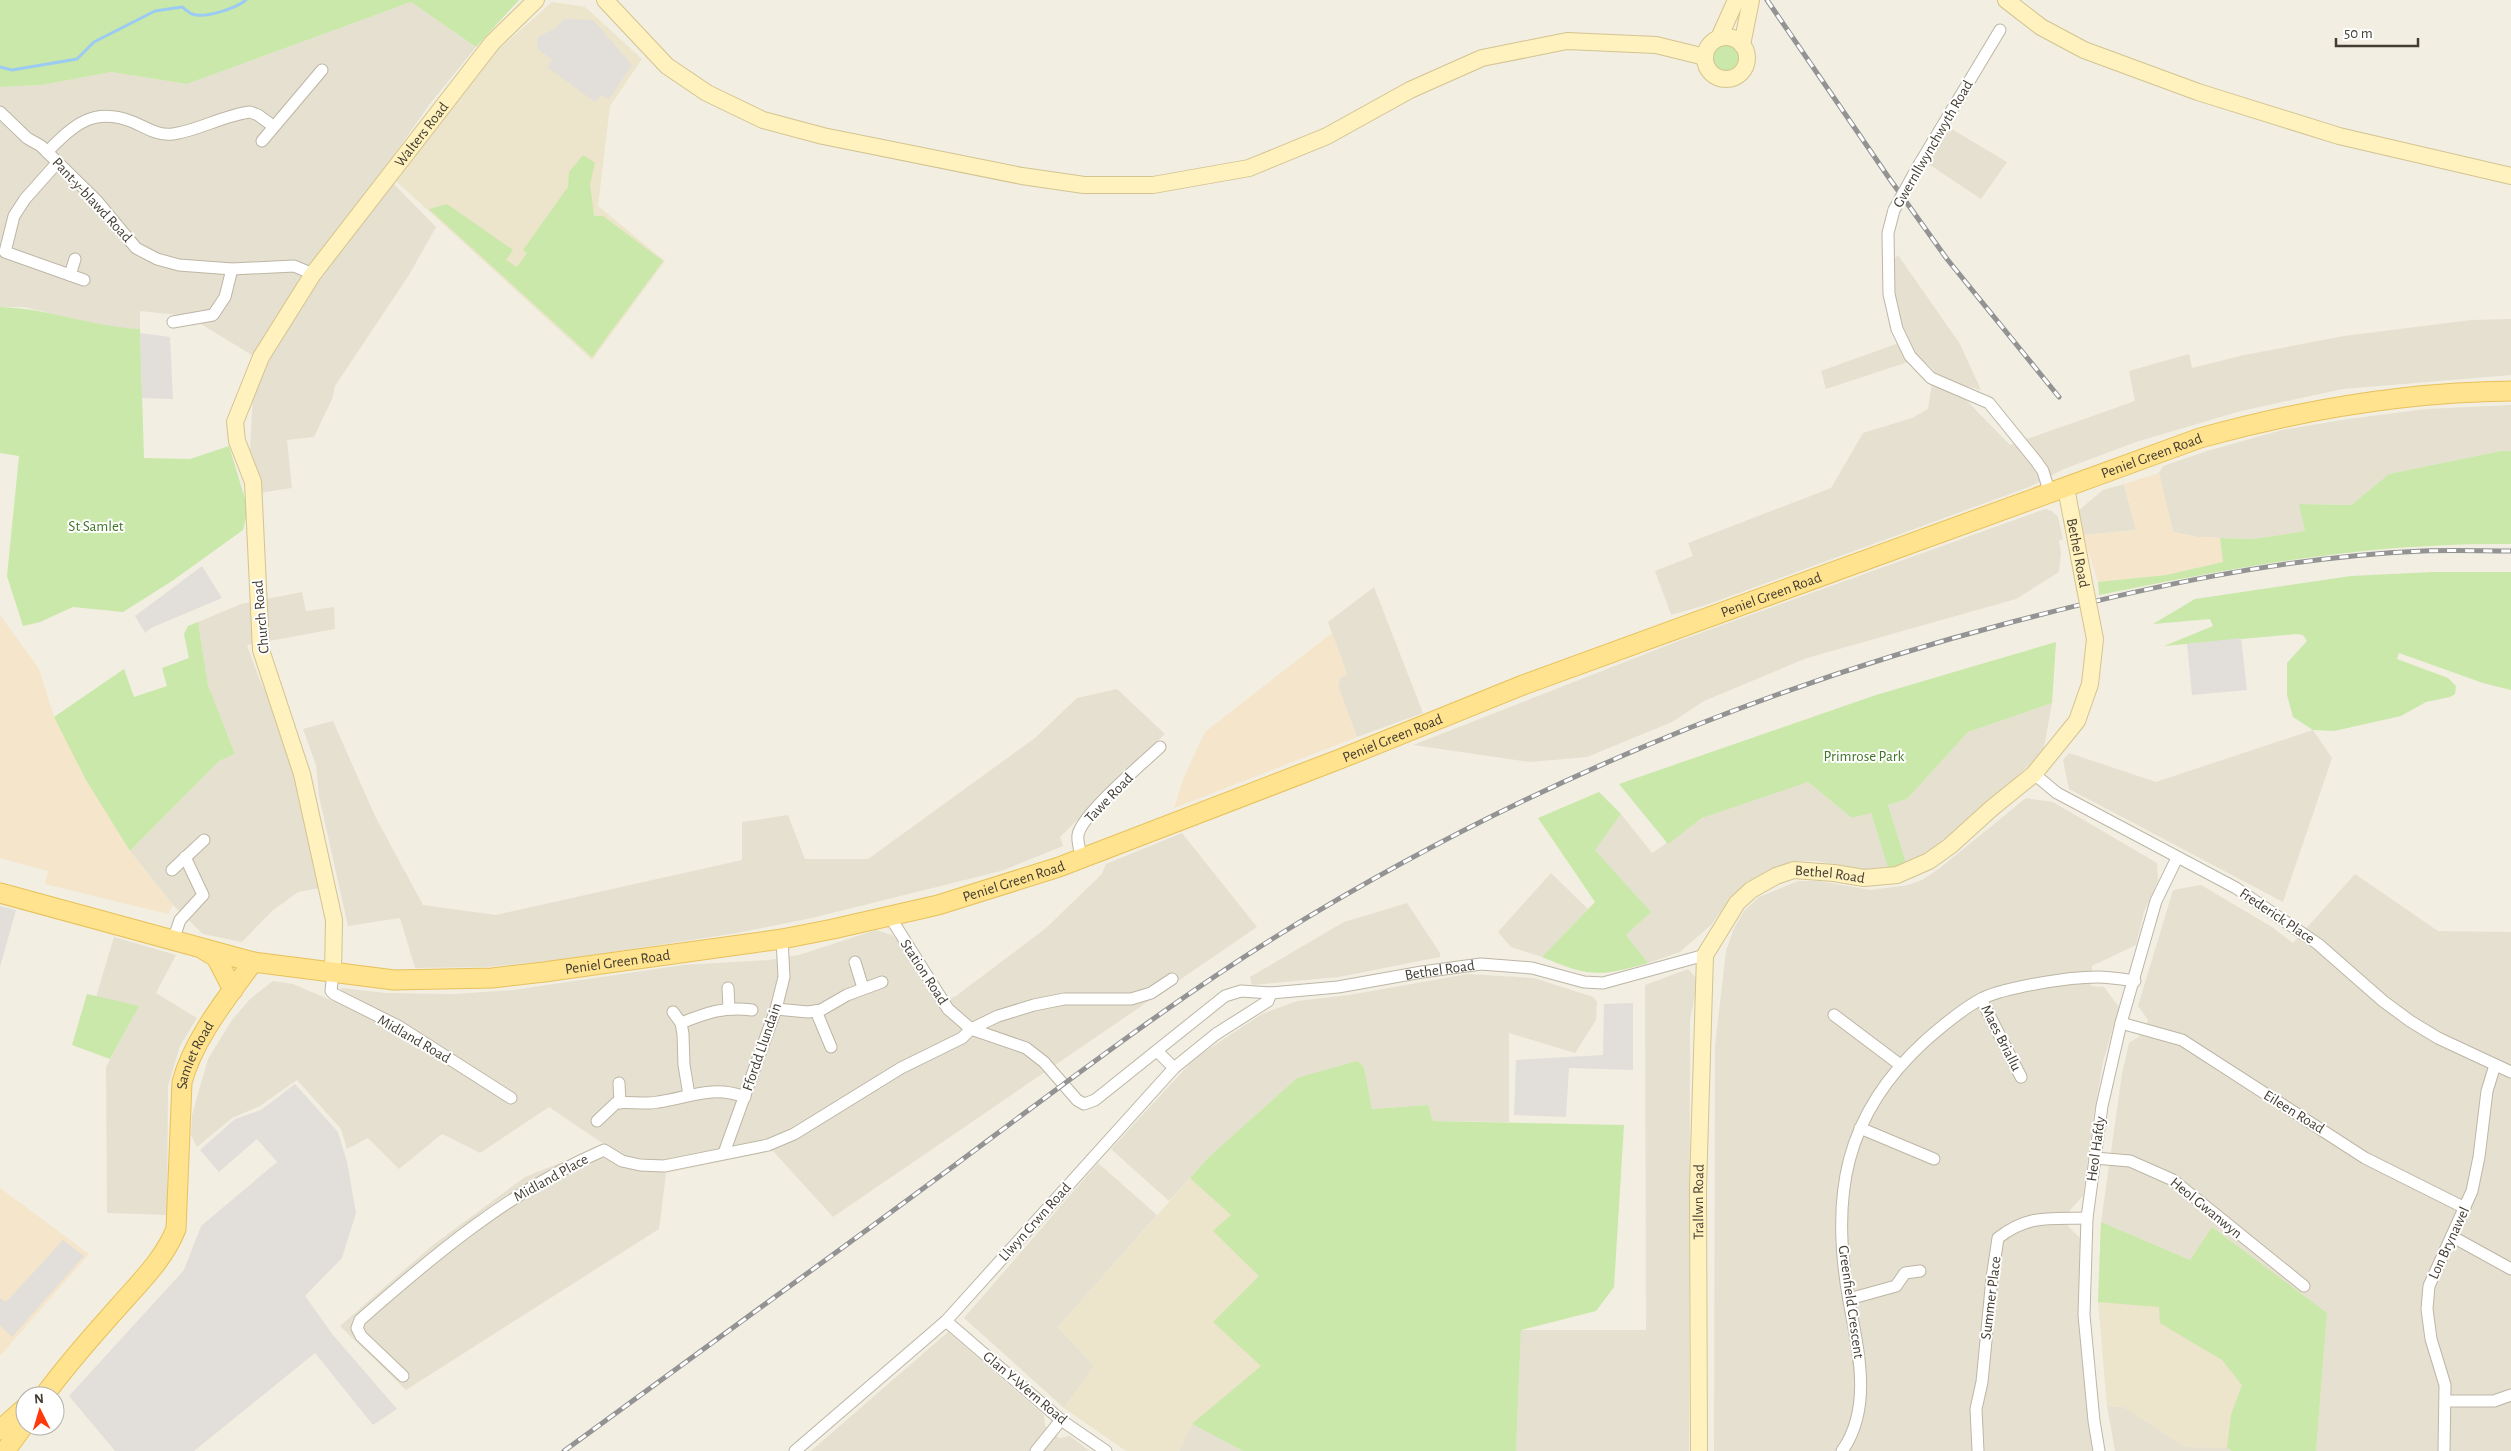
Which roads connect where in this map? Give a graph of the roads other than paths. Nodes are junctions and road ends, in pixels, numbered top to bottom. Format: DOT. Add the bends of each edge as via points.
graph roads {
  1 [pos="536,0"];
  2 [pos="605,0"];
  3 [pos="1736,0"];
  4 [pos="1751,0"];
  5 [pos="2006,0"];
  6 [pos="2000,30"];
  7 [pos="1719,38"];
  8 [pos="1742,45"];
  9 [pos="1705,57"];
  10 [pos="322,70"];
  11 [pos="0,112"];
  12 [pos="273,126"];
  13 [pos="262,141"];
  14 [pos="47,152"];
  15 [pos="56,163"];
  16 [pos="2511,176"];
  17 [pos="75,259"];
  18 [pos="232,269"];
  19 [pos="313,274"];
  20 [pos="70,275"];
  21 [pos="84,280"];
  22 [pos="173,322"];
  23 [pos="2511,391"];
  24 [pos="2058,491"];
  25 [pos="1160,747"];
  26 [pos="2034,774"];
  27 [pos="204,840"];
  28 [pos="185,857"];
  29 [pos="1082,858"];
  30 [pos="2176,858"];
  31 [pos="172,870"];
  32 [pos="0,893"];
  33 [pos="890,917"];
  34 [pos="782,938"];
  35 [pos="173,940"];
  36 [pos="195,946"];
  37 [pos="1705,955"];
  38 [pos="253,962"];
  39 [pos="855,962"];
  40 [pos="333,973"];
  41 [pos="1172,979"];
  42 [pos="2135,981"];
  43 [pos="882,982"];
  44 [pos="728,988"];
  45 [pos="863,988"];
  46 [pos="233,990"];
  47 [pos="1271,993"];
  48 [pos="1981,999"];
  49 [pos="729,1008"];
  50 [pos="776,1009"];
  51 [pos="752,1010"];
  52 [pos="816,1011"];
  53 [pos="673,1012"];
  54 [pos="1834,1014"];
  55 [pos="681,1023"];
  56 [pos="2121,1024"];
  57 [pos="971,1029"];
  58 [pos="831,1047"];
  59 [pos="1157,1051"];
  60 [pos="1899,1064"];
  61 [pos="2495,1065"];
  62 [pos="1174,1068"];
  63 [pos="2511,1072"];
  64 [pos="2021,1078"];
  65 [pos="619,1083"];
  66 [pos="689,1095"];
  67 [pos="745,1097"];
  68 [pos="511,1098"];
  69 [pos="620,1103"];
  70 [pos="597,1121"];
  71 [pos="1860,1128"];
  72 [pos="724,1153"];
  73 [pos="2094,1158"];
  74 [pos="1934,1159"];
  75 [pos="2465,1208"];
  76 [pos="2086,1218"];
  77 [pos="2453,1237"];
  78 [pos="2511,1269"];
  79 [pos="1920,1271"];
  80 [pos="2304,1286"];
  81 [pos="1849,1299"];
  82 [pos="946,1321"];
  83 [pos="403,1376"];
  84 [pos="52,1386"];
  85 [pos="2511,1395"];
  86 [pos="2447,1401"];
  87 [pos="15,1417"];
  88 [pos="1061,1420"];
  89 [pos="0,1430"];
  90 [pos="16,1436"];
  91 [pos="5,1451"];
  92 [pos="795,1451"];
  93 [pos="1036,1451"];
  94 [pos="1106,1451"];
  95 [pos="1698,1451"];
  96 [pos="1842,1451"];
  97 [pos="1978,1451"];
  98 [pos="2099,1451"];
  99 [pos="2444,1451"];
  1 -- 19 [label="street, Walters Road" via="492,43"];
  2 -- 9 [label="street" via="667,66 707,93 763,120 822,136 1022,176 1084,184 1153,185 1249,168 1327,136 1410,90 1482,58 1567,41 1656,45"];
  3 -- 7 [label="street"];
  4 -- 8 [label="street"];
  5 -- 16 [label="street" via="2040,27 2084,50 2198,92 2339,136"];
  6 -- 24 [label="street, Gwernllwynchwyth Road, bridge" via="1894,210 1888,233 1889,294 1897,328 1910,356 1931,378 1989,403"];
  7 -- 8 [label="street" via="1730,37"];
  7 -- 9 [label="street" via="1710,44"];
  8 -- 9 [label="street" via="1746,51 1746,64 1732,78 1713,75 1708,70"];
  10 -- 12 [label="street"];
  11 -- 14 [label="street, Pant-y-blawd Road"];
  12 -- 13 [label="street"];
  12 -- 14 [label="street" via="250,112 171,134 149,131 112,116 91,118 73,126"];
  14 -- 15 [label="street, Pant-y-blawd Road"];
  15 -- 18 [label="street, Pant-y-blawd Road" via="96,201 136,248 157,259 179,265"];
  15 -- 20 [label="street" via="14,216 6,252"];
  17 -- 20 [label="street"];
  18 -- 19 [label="street, Pant-y-blawd Road" via="294,266"];
  18 -- 22 [label="street" via="226,297 213,315"];
  19 -- 40 [label="street, Church Road" via="262,357 235,422 237,441 253,482 260,650 302,774 334,920"];
  20 -- 21 [label="street"];
  23 -- 24 [label="main road, Peniel Green Road" via="2418,396 2282,417 2200,438"];
  24 -- 26 [label="street, Bethel Road, bridge" via="2085,588 2095,639 2090,684 2077,720"];
  24 -- 29 [label="main road, Peniel Green Road" via="1523,685"];
  25 -- 29 [label="street, Tawe Road" via="1101,802 1080,828 1078,844"];
  26 -- 30 [label="street, Frederick Place" via="2057,793"];
  26 -- 37 [label="street, Bethel Road" via="1950,846 1912,870 1864,878 1794,870 1764,882 1737,903"];
  27 -- 28 [label="street"];
  28 -- 31 [label="street"];
  28 -- 35 [label="street" via="203,895 180,920"];
  29 -- 33 [label="main road, Peniel Green Road" via="987,890"];
  30 -- 42 [label="street, Heol Hafdy" via="2156,901"];
  30 -- 61 [label="street, Frederick Place" via="2236,888 2290,922 2410,1021"];
  32 -- 35 [label="main road"];
  33 -- 34 [label="main road, Peniel Green Road"];
  33 -- 57 [label="street, Station Road" via="948,1009"];
  34 -- 40 [label="main road, Peniel Green Road" via="492,978 394,980"];
  34 -- 50 [label="street, Ffordd Llundain" via="784,977"];
  35 -- 36 [label="main road"];
  36 -- 38 [label="main road"];
  36 -- 46 [label="main road" via="216,957"];
  37 -- 47 [label="street, Bethel Road" via="1603,982 1584,982 1532,968 1482,964 1338,987"];
  37 -- 95 [label="street, Trallwn Road" via="1698,1187"];
  38 -- 40 [label="main road, Peniel Green Road"];
  38 -- 46 [label="main road, Samlet Road"];
  39 -- 45 [label="street"];
  40 -- 68 [label="street, Midland Road" via="334,994 398,1026"];
  41 -- 57 [label="street, Midland Place" via="1150,993 1131,999 1057,1001 998,1016"];
  42 -- 48 [label="street, Greenfield Crescent" via="2088,978 2001,991"];
  42 -- 56 [label="street, Heol Hafdy"];
  43 -- 45 [label="street"];
  44 -- 49 [label="street"];
  45 -- 52 [label="street"];
  46 -- 84 [label="main road, Samlet Road" via="193,1054 182,1082 176,1228 171,1242"];
  47 -- 59 [label="street, Station Road" via="1241,992 1225,996"];
  47 -- 62 [label="street, Llwyn Crwn Road" via="1268,1002 1216,1034"];
  48 -- 60 [label="street, Greenfield Crescent" via="1935,1032"];
  48 -- 64 [label="street, Maes Briallu"];
  49 -- 51 [label="street"];
  49 -- 55 [label="street"];
  50 -- 52 [label="street"];
  50 -- 67 [label="street, Ffordd Llundain"];
  52 -- 58 [label="street"];
  53 -- 55 [label="street"];
  54 -- 60 [label="street"];
  55 -- 66 [label="street"];
  56 -- 73 [label="street, Heol Hafdy"];
  56 -- 75 [label="street, Eileen Road" via="2182,1040 2365,1158"];
  57 -- 59 [label="street, Station Road" via="1026,1048 1084,1104 1095,1100"];
  57 -- 72 [label="street, Midland Place" via="962,1038 883,1078 794,1134 768,1145"];
  59 -- 62 [label="street"];
  60 -- 71 [label="street, Greenfield Crescent" via="1877,1094"];
  61 -- 63 [label="street, Frederick Place"];
  61 -- 75 [label="street, Lon Brynawel" via="2487,1091 2478,1166"];
  62 -- 82 [label="street, Llwyn Crwn Road"];
  65 -- 69 [label="street"];
  66 -- 67 [label="street" via="721,1091"];
  66 -- 69 [label="street" via="657,1103"];
  67 -- 72 [label="street, Ffordd Llundain"];
  69 -- 70 [label="street" via="608,1109"];
  71 -- 74 [label="street"];
  71 -- 81 [label="street, Greenfield Crescent" via="1846,1168 1842,1206 1843,1256"];
  72 -- 83 [label="street, Midland Place" via="664,1166 622,1161 604,1150 520,1194 439,1251 360,1320 357,1328 361,1336"];
  73 -- 76 [label="street, Heol Hafdy"];
  73 -- 80 [label="street, Heol Gwanwyn" via="2130,1161 2173,1180"];
  75 -- 77 [label="street, Lon Brynawel"];
  76 -- 97 [label="street, Summer Place" via="2035,1220 2014,1226 1998,1238 1982,1382 1976,1409"];
  76 -- 98 [label="street, Heol Hafdy" via="2084,1315"];
  77 -- 78 [label="street"];
  77 -- 86 [label="street, Lon Brynawel" via="2429,1286 2426,1309"];
  79 -- 81 [label="street" via="1905,1273 1896,1286"];
  81 -- 96 [label="street, Greenfield Crescent" via="1860,1355 1860,1402 1852,1437"];
  82 -- 88 [label="street, Glan Y-Wern Road"];
  82 -- 92 [label="street, Llwyn Crwn Road"];
  85 -- 86 [label="street" via="2494,1401"];
  86 -- 99 [label="street, Lon Brynawel"];
  87 -- 89 [label="main road"];
  88 -- 93 [label="street"];
  88 -- 94 [label="street, Glan Y-Wern Road"];
  90 -- 91 [label="main road"];
}
